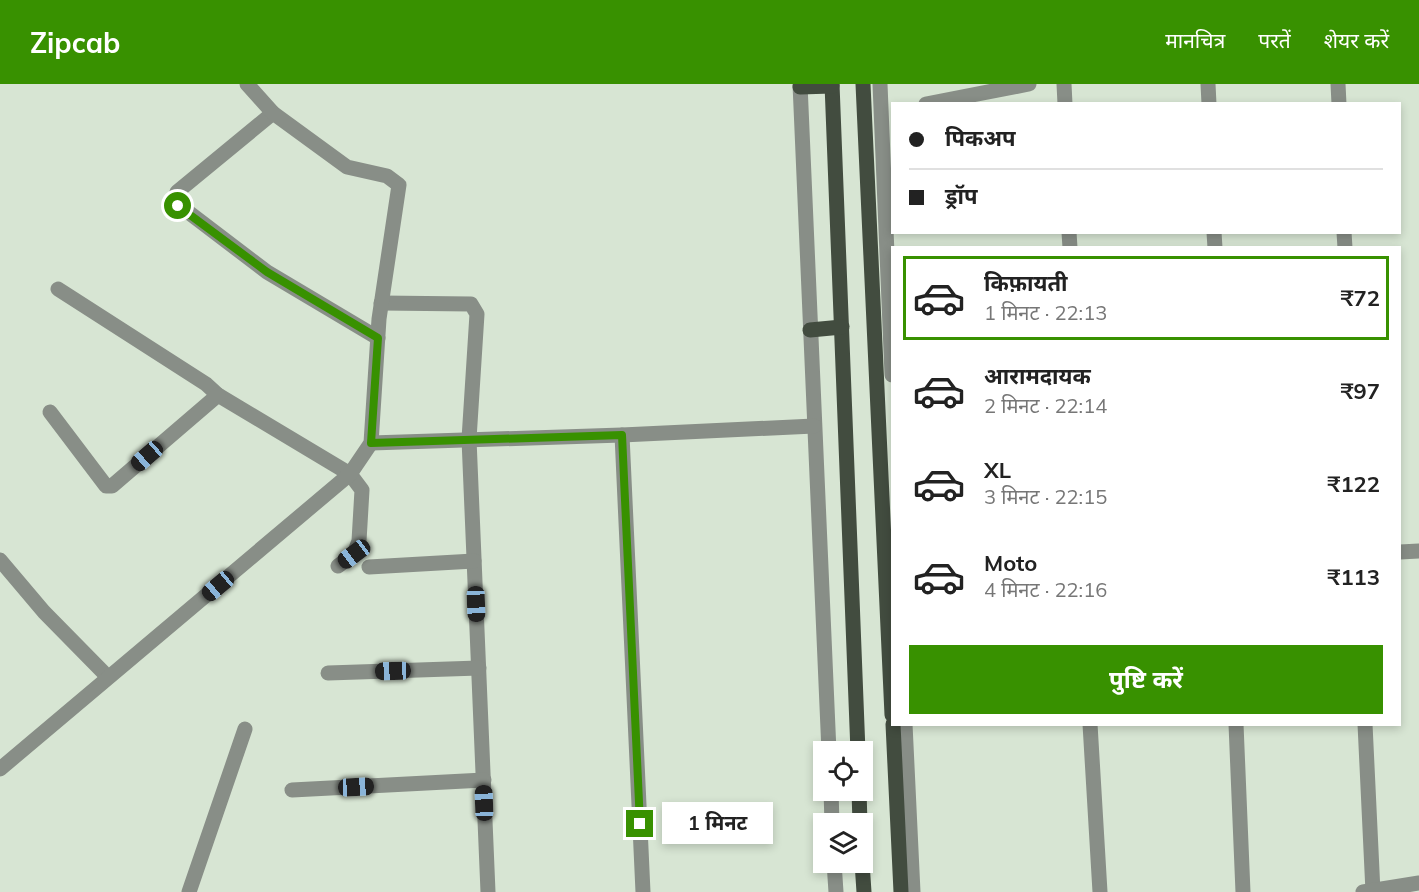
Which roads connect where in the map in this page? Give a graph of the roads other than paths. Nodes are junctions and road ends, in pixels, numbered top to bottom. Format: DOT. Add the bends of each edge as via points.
graph roads {
  1 [pos="247,84"];
  2 [pos="863,84"];
  3 [pos="880,84"];
  4 [pos="1029,84"];
  5 [pos="1064,84"];
  6 [pos="1208,84"];
  7 [pos="1338,84"];
  8 [pos="832,85"];
  9 [pos="800,86"];
  10 [pos="936,102"];
  11 [pos="1065,102"];
  12 [pos="1209,102"];
  13 [pos="1339,102"];
  14 [pos="887,111"];
  15 [pos="273,113"];
  16 [pos="865,115"];
  17 [pos="58,289"];
  18 [pos="381,303"];
  19 [pos="891,322"];
  20 [pos="842,327"];
  21 [pos="810,330"];
  22 [pos="378,338"];
  23 [pos="218,395"];
  24 [pos="50,412"];
  25 [pos="814,426"];
  26 [pos="622,435"];
  27 [pos="469,439"];
  28 [pos="371,443"];
  29 [pos="350,474"];
  30 [pos="1419,551"];
  31 [pos="1401,552"];
  32 [pos="0,560"];
  33 [pos="474,561"];
  34 [pos="339,566"];
  35 [pos="369,567"];
  36 [pos="479,668"];
  37 [pos="103,672"];
  38 [pos="328,673"];
  39 [pos="891,693"];
  40 [pos="893,726"];
  41 [pos="904,726"];
  42 [pos="1090,726"];
  43 [pos="1236,726"];
  44 [pos="1365,726"];
  45 [pos="245,729"];
  46 [pos="828,741"];
  47 [pos="858,741"];
  48 [pos="0,769"];
  49 [pos="484,780"];
  50 [pos="292,790"];
  51 [pos="835,873"];
  52 [pos="863,873"];
  53 [pos="1419,883"];
  54 [pos="189,892"];
  55 [pos="488,892"];
  56 [pos="643,892"];
  57 [pos="836,892"];
  58 [pos="864,892"];
  59 [pos="901,892"];
  60 [pos="913,892"];
  61 [pos="1100,892"];
  62 [pos="1243,892"];
  63 [pos="1370,892"];
  1 -- 15 [label="street"];
  2 -- 16 [label="main road"];
  3 -- 14 [label="street"];
  4 -- 10 [label="street"];
  5 -- 11 [label="street"];
  6 -- 12 [label="street"];
  7 -- 13 [label="street"];
  8 -- 9 [label="main road"];
  8 -- 20 [label="main road"];
  9 -- 21 [label="street"];
  14 -- 16 [label="street"];
  14 -- 19 [label="street"];
  15 -- 18 [label="street" via="347,166 387,176 399,185"];
  15 -- 22 [label="street" via="177,192 175,202 267,272"];
  16 -- 39 [label="main road"];
  17 -- 23 [label="street"];
  18 -- 22 [label="street"];
  18 -- 27 [label="street" via="471,304 477,314"];
  20 -- 21 [label="main road"];
  20 -- 47 [label="main road"];
  21 -- 25 [label="street"];
  22 -- 28 [label="street"];
  23 -- 24 [label="street" via="112,486 106,486"];
  23 -- 29 [label="street"];
  25 -- 26 [label="street"];
  25 -- 46 [label="street"];
  26 -- 27 [label="street"];
  26 -- 56 [label="street"];
  27 -- 28 [label="street"];
  27 -- 33 [label="street"];
  28 -- 29 [label="street"];
  29 -- 34 [label="street" via="362,490 359,541 354,554"];
  29 -- 48 [label="street"];
  30 -- 31 [label="street"];
  32 -- 37 [label="street"];
  33 -- 35 [label="street"];
  33 -- 36 [label="street"];
  36 -- 38 [label="street"];
  36 -- 49 [label="street"];
  40 -- 59 [label="main road"];
  41 -- 60 [label="street"];
  42 -- 61 [label="street"];
  43 -- 62 [label="street"];
  44 -- 63 [label="street"];
  45 -- 54 [label="street"];
  49 -- 50 [label="street"];
  49 -- 55 [label="street"];
  51 -- 57 [label="street"];
  52 -- 58 [label="main road"];
  53 -- 63 [label="street"];
}
